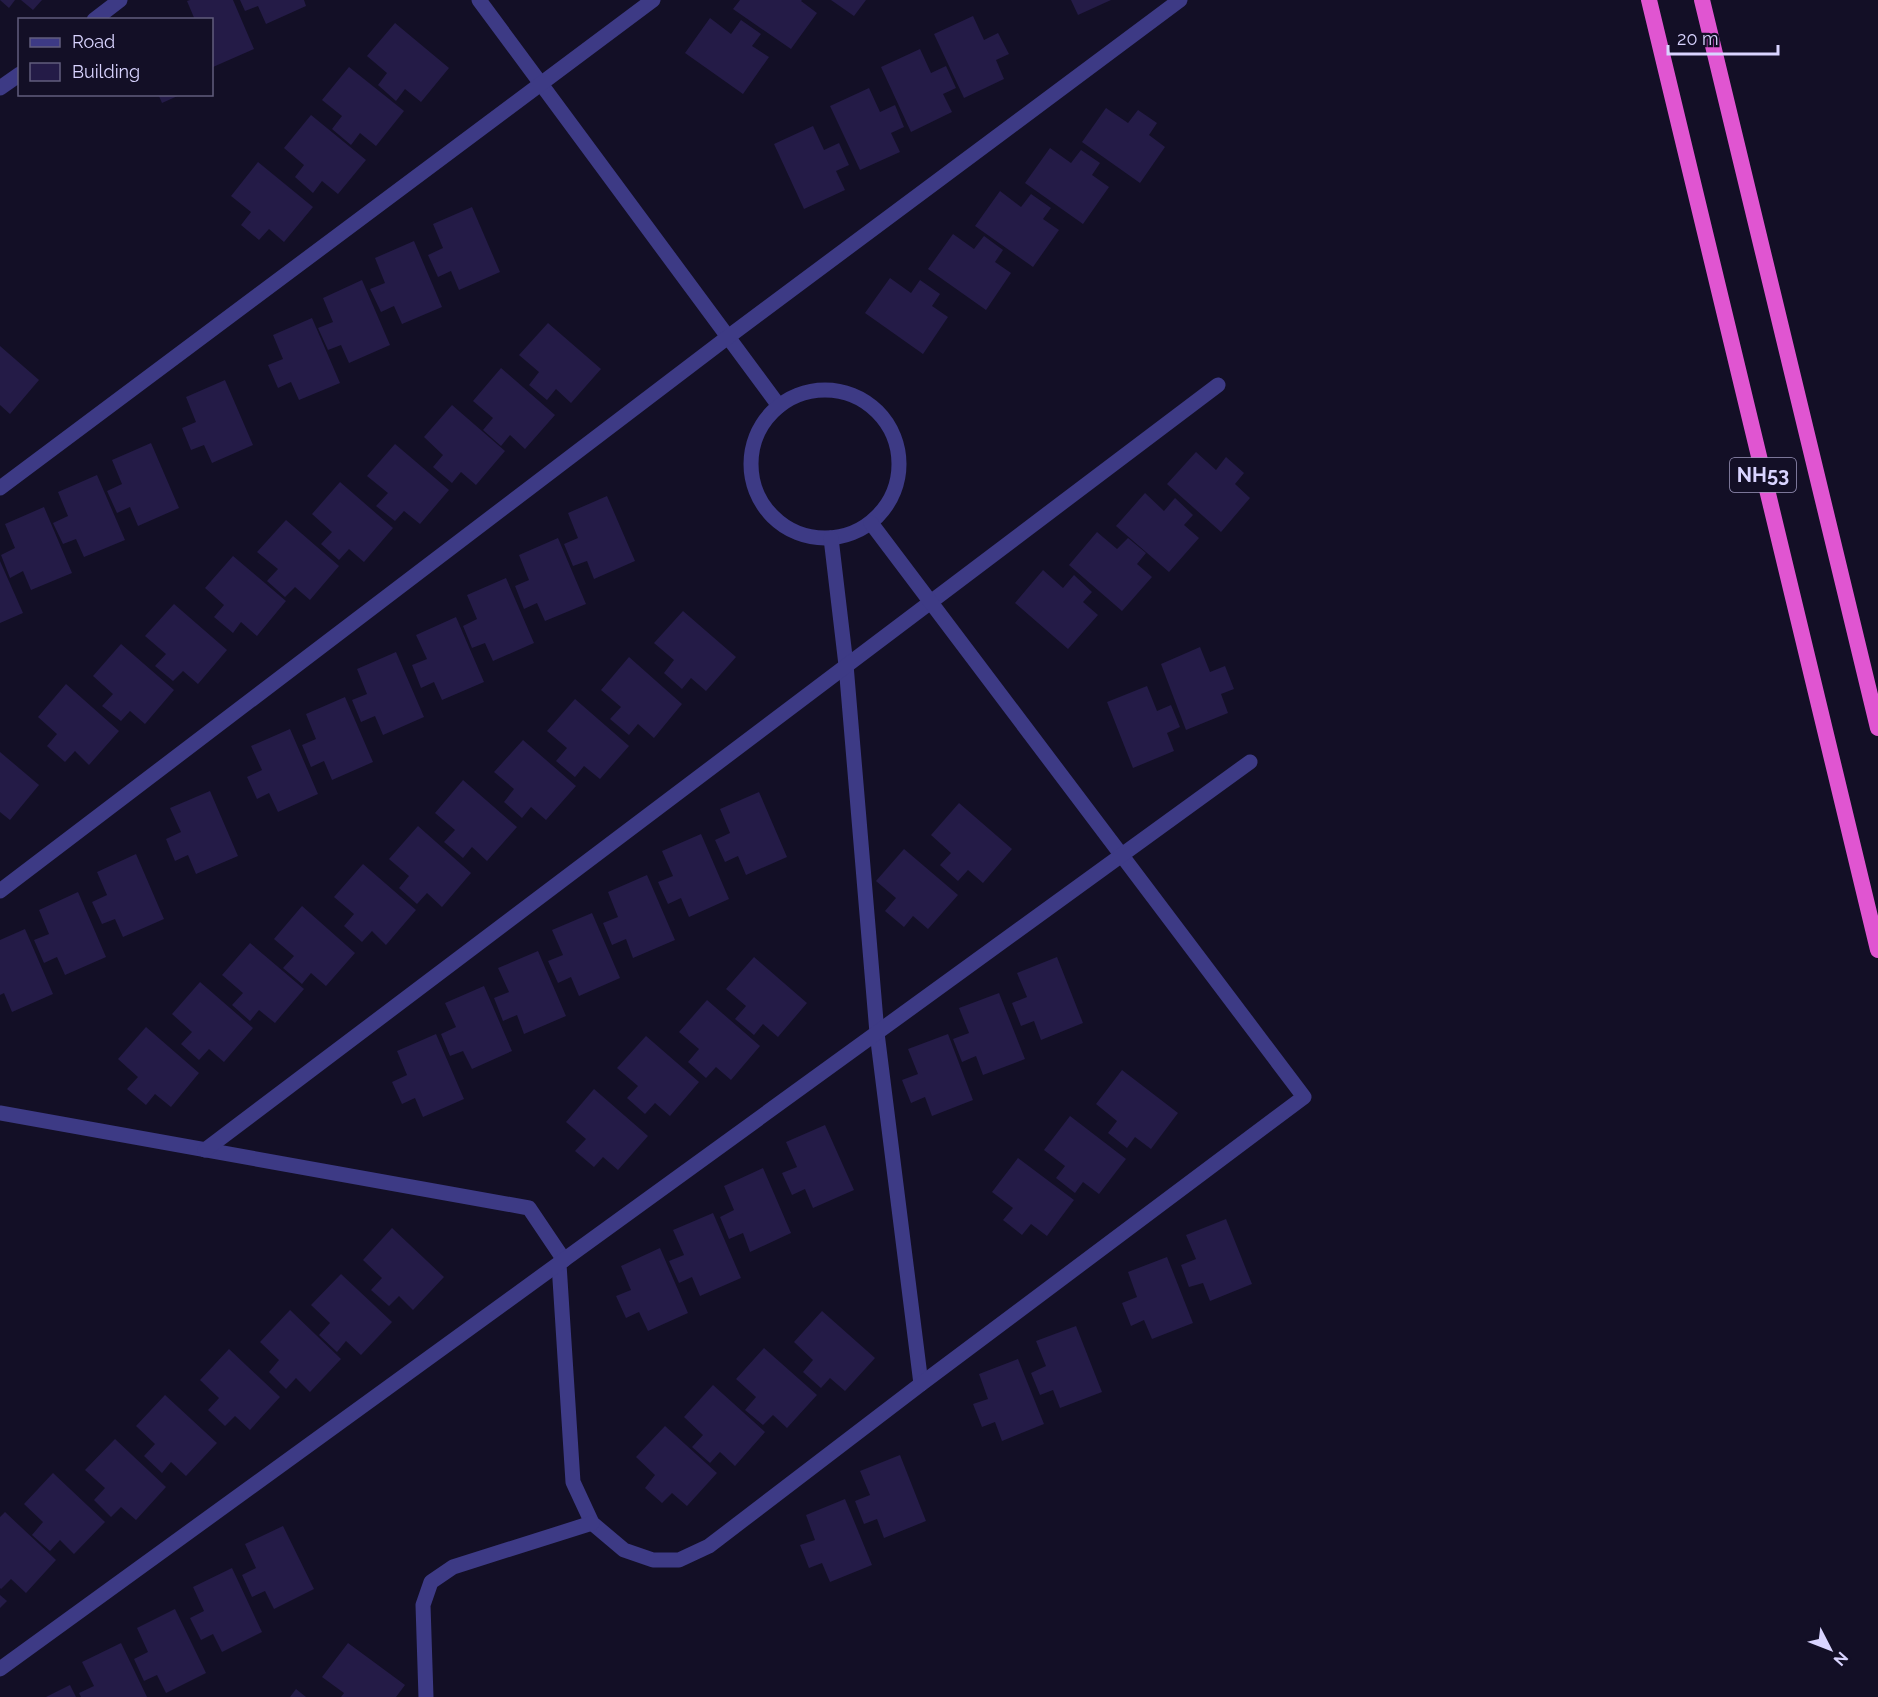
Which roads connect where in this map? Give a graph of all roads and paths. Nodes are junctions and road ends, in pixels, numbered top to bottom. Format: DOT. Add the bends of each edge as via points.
graph roads {
  1 [pos="120,0"];
  2 [pos="479,0"];
  3 [pos="652,0"];
  4 [pos="1180,0"];
  5 [pos="1649,0"];
  6 [pos="1702,0"];
  7 [pos="97,18"];
  8 [pos="18,75"];
  9 [pos="540,83"];
  10 [pos="0,88"];
  11 [pos="728,337"];
  12 [pos="1218,385"];
  13 [pos="779,406"];
  14 [pos="0,488"];
  15 [pos="872,523"];
  16 [pos="831,538"];
  17 [pos="931,602"];
  18 [pos="846,665"];
  19 [pos="1878,728"];
  20 [pos="1250,762"];
  21 [pos="1122,855"];
  22 [pos="0,891"];
  23 [pos="1878,950"];
  24 [pos="877,1032"];
  25 [pos="0,1113"];
  26 [pos="205,1150"];
  27 [pos="561,1262"];
  28 [pos="921,1384"];
  29 [pos="592,1523"];
  30 [pos="0,1669"];
  31 [pos="426,1697"];
  1 -- 7 [label="street"];
  2 -- 9 [label="street"];
  3 -- 9 [label="street"];
  4 -- 11 [label="street"];
  5 -- 23 [label="highway, NH53"];
  6 -- 19 [label="highway, NH53"];
  8 -- 10 [label="street"];
  9 -- 11 [label="street"];
  9 -- 14 [label="street"];
  11 -- 13 [label="street"];
  11 -- 22 [label="street"];
  12 -- 17 [label="street"];
  13 -- 15 [label="street" via="800,394 823,389 847,392 869,402 886,419 897,441 900,465 896,488"];
  13 -- 16 [label="street" via="762,425 752,448 751,474 758,498 774,518 795,533"];
  15 -- 16 [label="street" via="844,537"];
  15 -- 17 [label="street"];
  16 -- 18 [label="street"];
  17 -- 18 [label="street"];
  17 -- 21 [label="street"];
  18 -- 24 [label="street"];
  18 -- 26 [label="street"];
  20 -- 21 [label="street"];
  21 -- 24 [label="street"];
  21 -- 28 [label="street" via="1304,1097"];
  24 -- 27 [label="street"];
  24 -- 28 [label="street"];
  25 -- 26 [label="street"];
  26 -- 27 [label="street" via="529,1208"];
  27 -- 29 [label="street" via="573,1482"];
  27 -- 30 [label="street"];
  28 -- 29 [label="street" via="709,1546 679,1560 654,1560 624,1550"];
  29 -- 31 [label="street" via="453,1567 431,1582 423,1605"];
}
